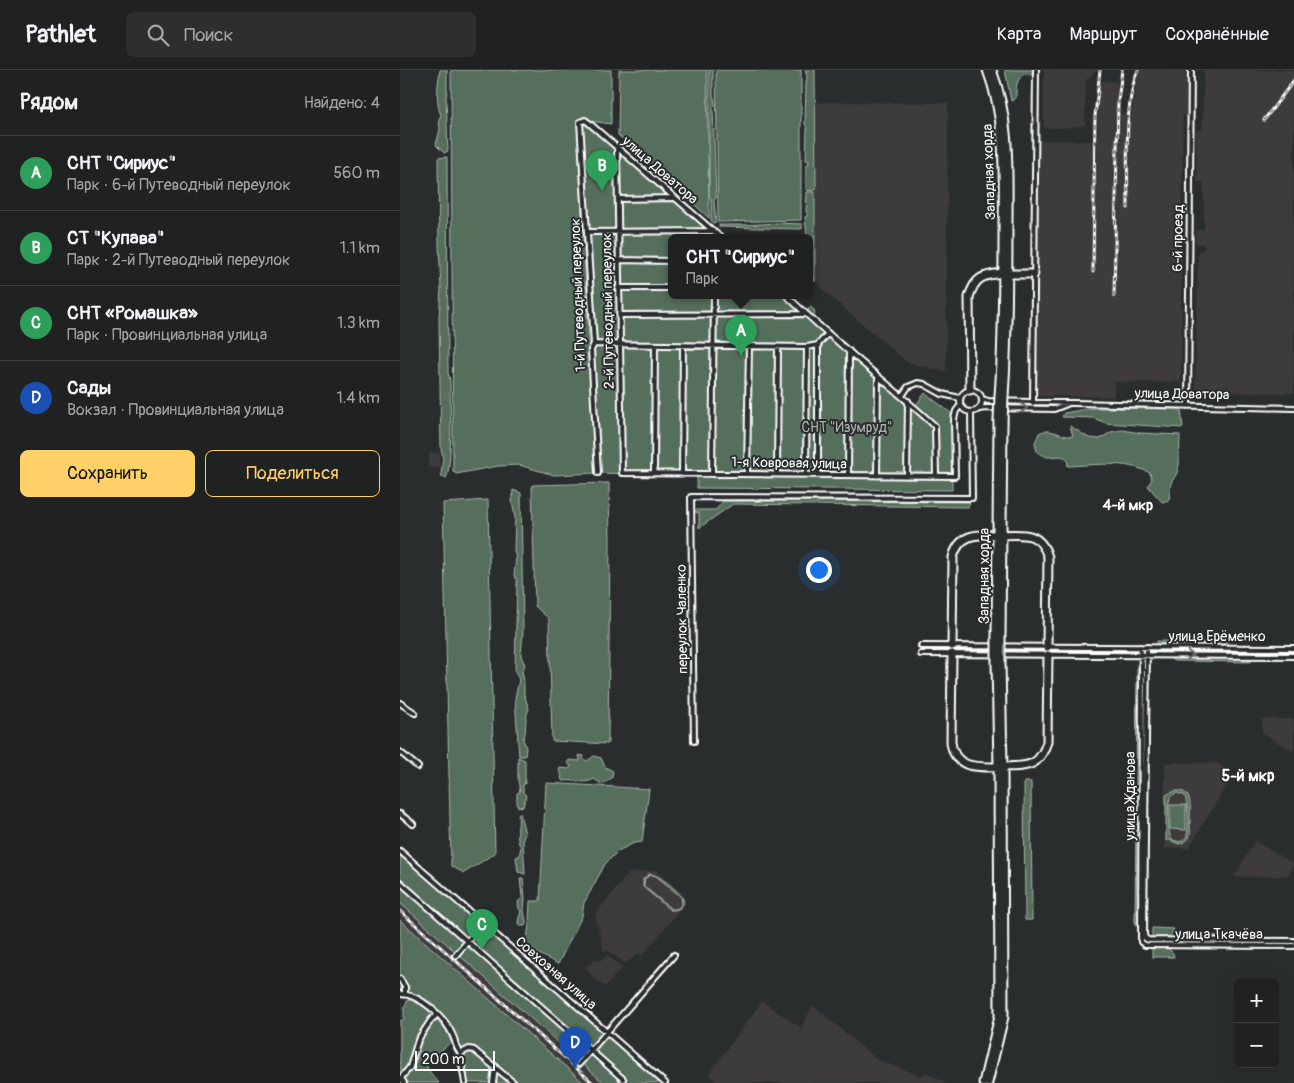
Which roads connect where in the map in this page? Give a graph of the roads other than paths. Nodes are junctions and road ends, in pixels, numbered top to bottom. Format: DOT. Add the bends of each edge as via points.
graph roads {
  1 [pos="987,70"];
  2 [pos="992,70"];
  3 [pos="1036,70"];
  4 [pos="1191,70"];
  5 [pos="585,120"];
  6 [pos="617,148"];
  7 [pos="674,198"];
  8 [pos="619,199"];
  9 [pos="588,232"];
  10 [pos="618,232"];
  11 [pos="714,234"];
  12 [pos="618,260"];
  13 [pos="668,261"];
  14 [pos="1006,274"];
  15 [pos="1034,274"];
  16 [pos="618,288"];
  17 [pos="668,288"];
  18 [pos="714,299"];
  19 [pos="790,299"];
  20 [pos="805,314"];
  21 [pos="619,315"];
  22 [pos="714,315"];
  23 [pos="828,333"];
  24 [pos="594,344"];
  25 [pos="620,345"];
  26 [pos="818,345"];
  27 [pos="655,346"];
  28 [pos="683,346"];
  29 [pos="714,346"];
  30 [pos="749,346"];
  31 [pos="778,346"];
  32 [pos="806,347"];
  33 [pos="849,351"];
  34 [pos="878,378"];
  35 [pos="970,390"];
  36 [pos="902,396"];
  37 [pos="960,398"];
  38 [pos="982,399"];
  39 [pos="908,401"];
  40 [pos="1033,403"];
  41 [pos="1069,403"];
  42 [pos="960,406"];
  43 [pos="1188,406"];
  44 [pos="1294,408"];
  45 [pos="979,410"];
  46 [pos="971,413"];
  47 [pos="598,472"];
  48 [pos="622,473"];
  49 [pos="654,473"];
  50 [pos="682,474"];
  51 [pos="712,474"];
  52 [pos="747,474"];
  53 [pos="777,474"];
  54 [pos="806,474"];
  55 [pos="818,475"];
  56 [pos="848,475"];
  57 [pos="877,476"];
  58 [pos="907,476"];
  59 [pos="936,476"];
  60 [pos="999,535"];
  61 [pos="921,646"];
  62 [pos="952,646"];
  63 [pos="1140,647"];
  64 [pos="1147,647"];
  65 [pos="1162,647"];
  66 [pos="1294,648"];
  67 [pos="1047,651"];
  68 [pos="921,654"];
  69 [pos="952,654"];
  70 [pos="1141,655"];
  71 [pos="1146,655"];
  72 [pos="1162,655"];
  73 [pos="1294,656"];
  74 [pos="400,703"];
  75 [pos="415,713"];
  76 [pos="694,741"];
  77 [pos="400,752"];
  78 [pos="418,767"];
  79 [pos="1001,767"];
  80 [pos="400,814"];
  81 [pos="412,824"];
  82 [pos="400,851"];
  83 [pos="400,882"];
  84 [pos="482,924"];
  85 [pos="1148,940"];
  86 [pos="1294,940"];
  87 [pos="467,942"];
  88 [pos="1144,945"];
  89 [pos="1294,946"];
  90 [pos="674,955"];
  91 [pos="455,956"];
  92 [pos="400,979"];
  93 [pos="403,994"];
  94 [pos="438,1014"];
  95 [pos="607,1033"];
  96 [pos="591,1050"];
  97 [pos="460,1052"];
  98 [pos="579,1064"];
  99 [pos="495,1066"];
  100 [pos="401,1078"];
  101 [pos="623,1079"];
  102 [pos="404,1083"];
  103 [pos="465,1083"];
  104 [pos="493,1083"];
  105 [pos="514,1083"];
  106 [pos="665,1083"];
  107 [pos="983,1083"];
  108 [pos="988,1083"];
  1 -- 14 [label="highway, Западная хорда" via="998,108 1002,138"];
  2 -- 14 [label="highway, Западная хорда" via="1003,106 1007,137"];
  3 -- 15 [label="street"];
  4 -- 43 [label="street, 6-й проезд"];
  5 -- 6 [label="street, улица Доватора"];
  5 -- 9 [label="street, 1-й Путеводный переулок" via="579,124"];
  6 -- 7 [label="street, улица Доватора"];
  6 -- 8 [label="street, 2-й Путеводный переулок"];
  7 -- 8 [label="street"];
  7 -- 11 [label="street, улица Доватора"];
  8 -- 10 [label="street, 2-й Путеводный переулок"];
  9 -- 10 [label="street"];
  9 -- 24 [label="street, 1-й Путеводный переулок"];
  10 -- 11 [label="street"];
  10 -- 12 [label="street, 2-й Путеводный переулок"];
  12 -- 13 [label="street"];
  12 -- 16 [label="street, 2-й Путеводный переулок"];
  14 -- 15 [label="highway"];
  14 -- 35 [label="highway" via="982,277 971,290"];
  14 -- 60 [label="highway, Западная хорда, bridge"];
  15 -- 40 [label="street"];
  16 -- 17 [label="street"];
  16 -- 21 [label="street, 2-й Путеводный переулок"];
  18 -- 22 [label="street"];
  19 -- 20 [label="street"];
  20 -- 22 [label="street"];
  20 -- 23 [label="street"];
  21 -- 22 [label="street"];
  21 -- 25 [label="street, 2-й Путеводный переулок"];
  22 -- 29 [label="street"];
  23 -- 26 [label="street"];
  23 -- 33 [label="street"];
  24 -- 25 [label="street"];
  24 -- 47 [label="street, 1-й Путеводный переулок" via="591,350"];
  25 -- 27 [label="street"];
  25 -- 48 [label="street, 2-й Путеводный переулок"];
  26 -- 32 [label="street"];
  26 -- 55 [label="street"];
  27 -- 28 [label="street"];
  27 -- 49 [label="street"];
  28 -- 29 [label="street"];
  28 -- 50 [label="street"];
  29 -- 30 [label="street"];
  29 -- 51 [label="street"];
  30 -- 31 [label="street"];
  30 -- 52 [label="street"];
  31 -- 32 [label="street"];
  31 -- 53 [label="street"];
  32 -- 54 [label="street"];
  33 -- 34 [label="street"];
  33 -- 56 [label="street"];
  34 -- 36 [label="street"];
  34 -- 57 [label="street"];
  35 -- 37 [label="street"];
  35 -- 38 [label="street"];
  36 -- 37 [label="street" via="908,387 918,383"];
  36 -- 39 [label="street"];
  37 -- 42 [label="street"];
  38 -- 40 [label="street, улица Доватора"];
  38 -- 45 [label="street"];
  39 -- 58 [label="street"];
  39 -- 59 [label="street" via="935,426"];
  40 -- 41 [label="street, улица Доватора"];
  41 -- 43 [label="street, улица Доватора"];
  45 -- 41 [label="street, улица Доватора, one-way" via="1054,409"];
  42 -- 46 [label="street"];
  42 -- 59 [label="street, 1-я Ковровая улица" via="954,419 955,476"];
  43 -- 44 [label="street, улица Доватора"];
  45 -- 46 [label="street"];
  46 -- 76 [label="street, переулок Чаленко" via="972,498 691,496"];
  48 -- 49 [label="street, 1-я Ковровая улица"];
  49 -- 50 [label="street, 1-я Ковровая улица"];
  50 -- 51 [label="street, 1-я Ковровая улица"];
  51 -- 52 [label="street, 1-я Ковровая улица"];
  52 -- 53 [label="street, 1-я Ковровая улица"];
  53 -- 54 [label="street, 1-я Ковровая улица"];
  54 -- 55 [label="street, 1-я Ковровая улица"];
  55 -- 56 [label="street, 1-я Ковровая улица"];
  56 -- 57 [label="street, 1-я Ковровая улица"];
  57 -- 58 [label="street, 1-я Ковровая улица"];
  58 -- 59 [label="street, 1-я Ковровая улица"];
  60 -- 62 [label="highway" via="971,536 956,548 953,557"];
  60 -- 67 [label="highway" via="1032,536 1044,545 1048,557"];
  60 -- 79 [label="highway, Западная хорда, bridge"];
  61 -- 62 [label="street"];
  62 -- 67 [label="street"];
  63 -- 64 [label="street, улица Ерёменко"];
  63 -- 67 [label="street, улица Ерёменко"];
  63 -- 70 [label="street, улица Жданова"];
  64 -- 65 [label="street, улица Ерёменко"];
  64 -- 71 [label="street, улица Жданова"];
  65 -- 66 [label="street, улица Ерёменко"];
  65 -- 72 [label="street"];
  67 -- 69 [label="street"];
  67 -- 70 [label="street, улица Ерёменко"];
  67 -- 79 [label="highway" via="1047,742 1041,758 1026,766"];
  68 -- 69 [label="street"];
  69 -- 79 [label="highway" via="951,742 954,754 974,767"];
  70 -- 71 [label="street, улица Ерёменко"];
  70 -- 88 [label="street, улица Жданова" via="1140,940"];
  71 -- 72 [label="street, улица Ерёменко"];
  71 -- 85 [label="street, улица Жданова" via="1144,934"];
  72 -- 73 [label="street, улица Ерёменко, one-way"];
  74 -- 75 [label="street"];
  77 -- 78 [label="street"];
  79 -- 107 [label="highway, Западная хорда" via="999,1016"];
  79 -- 108 [label="highway, Западная хорда" via="1004,1017"];
  80 -- 81 [label="street"];
  82 -- 84 [label="street, Совхозная улица"];
  83 -- 87 [label="street"];
  84 -- 87 [label="street"];
  84 -- 95 [label="street, Совхозная улица"];
  85 -- 86 [label="street, улица Ткачёва"];
  85 -- 88 [label="street"];
  87 -- 91 [label="street"];
  87 -- 96 [label="street"];
  88 -- 89 [label="street, улица Ткачёва"];
  90 -- 95 [label="street"];
  92 -- 93 [label="street" via="405,987"];
  93 -- 94 [label="street" via="428,1005"];
  94 -- 97 [label="street"];
  94 -- 100 [label="street" via="418,1040 410,1066"];
  95 -- 96 [label="street"];
  95 -- 106 [label="street, Совхозная улица"];
  96 -- 98 [label="street"];
  96 -- 101 [label="street"];
  97 -- 99 [label="street" via="473,1049"];
  97 -- 103 [label="street"];
  99 -- 104 [label="street"];
  99 -- 105 [label="street"];
  100 -- 102 [label="street"];
}
